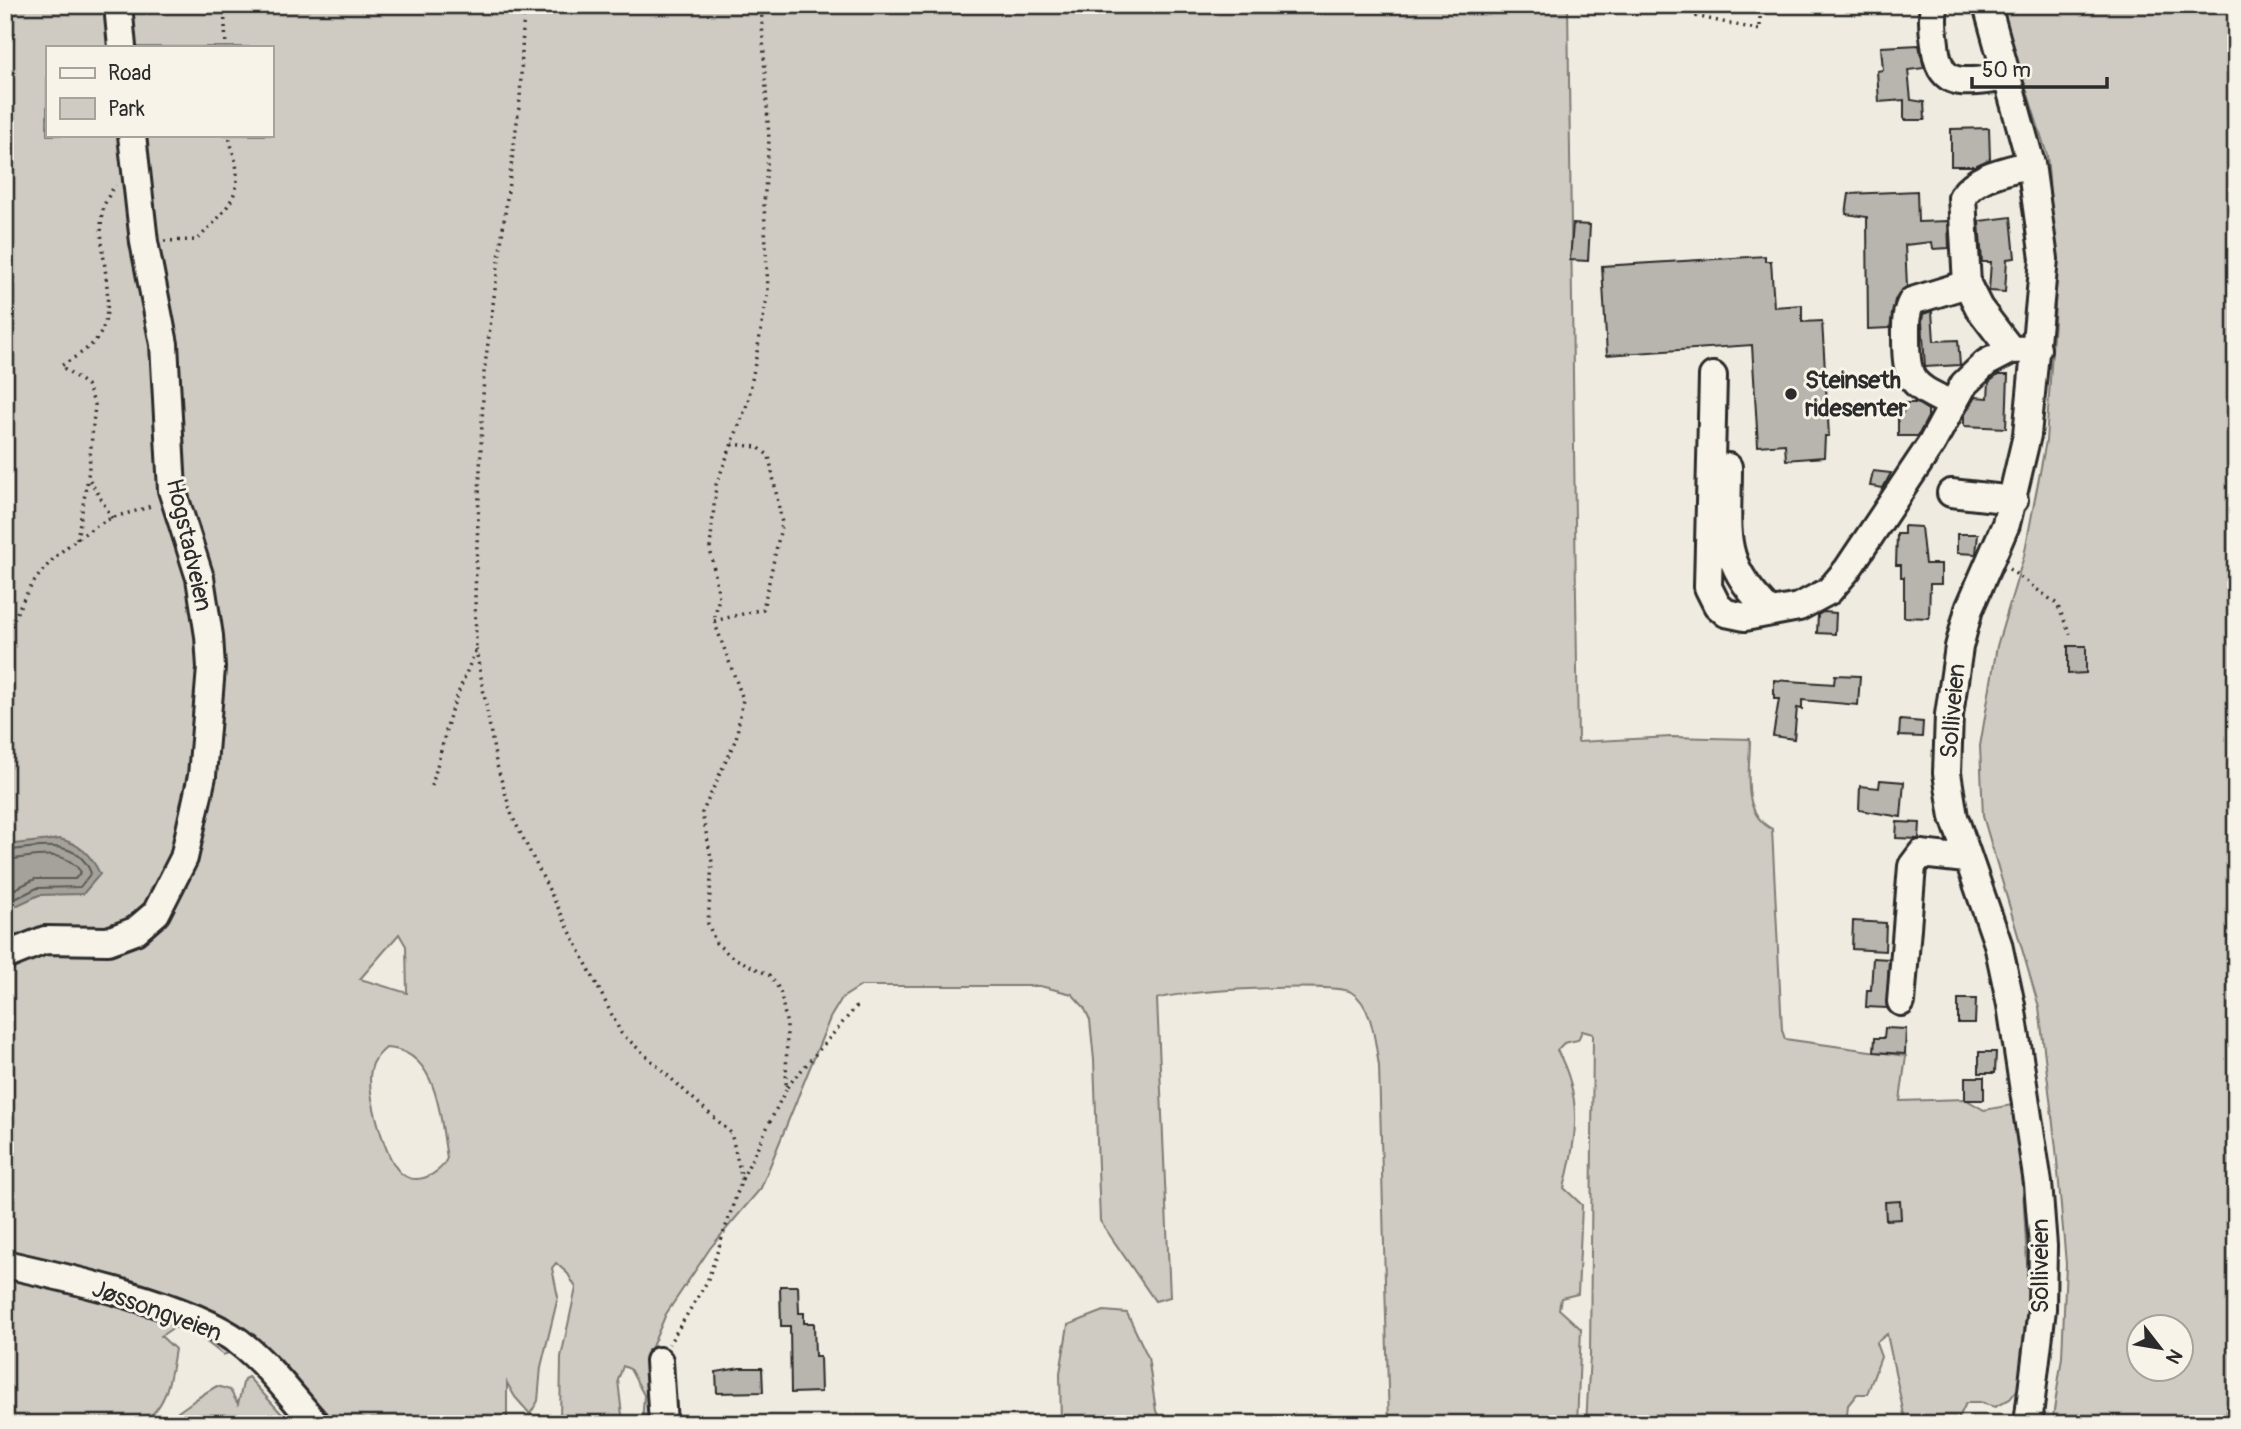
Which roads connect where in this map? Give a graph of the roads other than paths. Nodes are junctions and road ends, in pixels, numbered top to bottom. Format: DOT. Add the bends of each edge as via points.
graph roads {
  1 [pos="118,5"];
  2 [pos="1934,5"];
  3 [pos="1987,5"];
  4 [pos="122,46"];
  5 [pos="2008,78"];
  6 [pos="132,136"];
  7 [pos="2031,164"];
  8 [pos="1967,284"];
  9 [pos="2024,349"];
  10 [pos="1713,376"];
  11 [pos="1953,405"];
  12 [pos="1951,493"];
  13 [pos="2014,500"];
  14 [pos="1966,859"];
  15 [pos="5,956"];
  16 [pos="1901,1002"];
  17 [pos="5,1264"];
  18 [pos="659,1361"];
  19 [pos="316,1424"];
  20 [pos="663,1424"];
  21 [pos="2028,1424"];
  1 -- 4 [label="street"];
  2 -- 5 [label="street" via="1940,72 1956,81"];
  3 -- 5 [label="street, Solliveien"];
  5 -- 7 [label="street, Solliveien"];
  6 -- 15 [label="street, Hogstadveien" via="144,242 164,344 172,490 200,578 211,668 202,776 184,858 156,913 135,931 108,940 45,940"];
  7 -- 8 [label="street" via="1986,177 1970,185 1962,197"];
  7 -- 9 [label="street, Solliveien" via="2044,259"];
  8 -- 9 [label="street" via="1979,308"];
  8 -- 11 [label="street" via="1912,301 1906,310 1906,367 1924,390"];
  9 -- 11 [label="street" via="1986,363 1964,384"];
  9 -- 13 [label="street, Solliveien" via="2027,435"];
  10 -- 11 [label="street" via="1708,587 1726,613 1745,617 1799,607 1829,591 1878,525"];
  12 -- 13 [label="street"];
  13 -- 14 [label="street, Solliveien" via="1969,609 1949,715 1947,773"];
  14 -- 16 [label="street" via="1921,854 1915,858 1908,888"];
  14 -- 21 [label="street, Solliveien" via="1998,944 2038,1183 2042,1309"];
  17 -- 19 [label="street, Jøssongveien" via="212,1325 240,1343"];
  18 -- 20 [label="street"];
}
